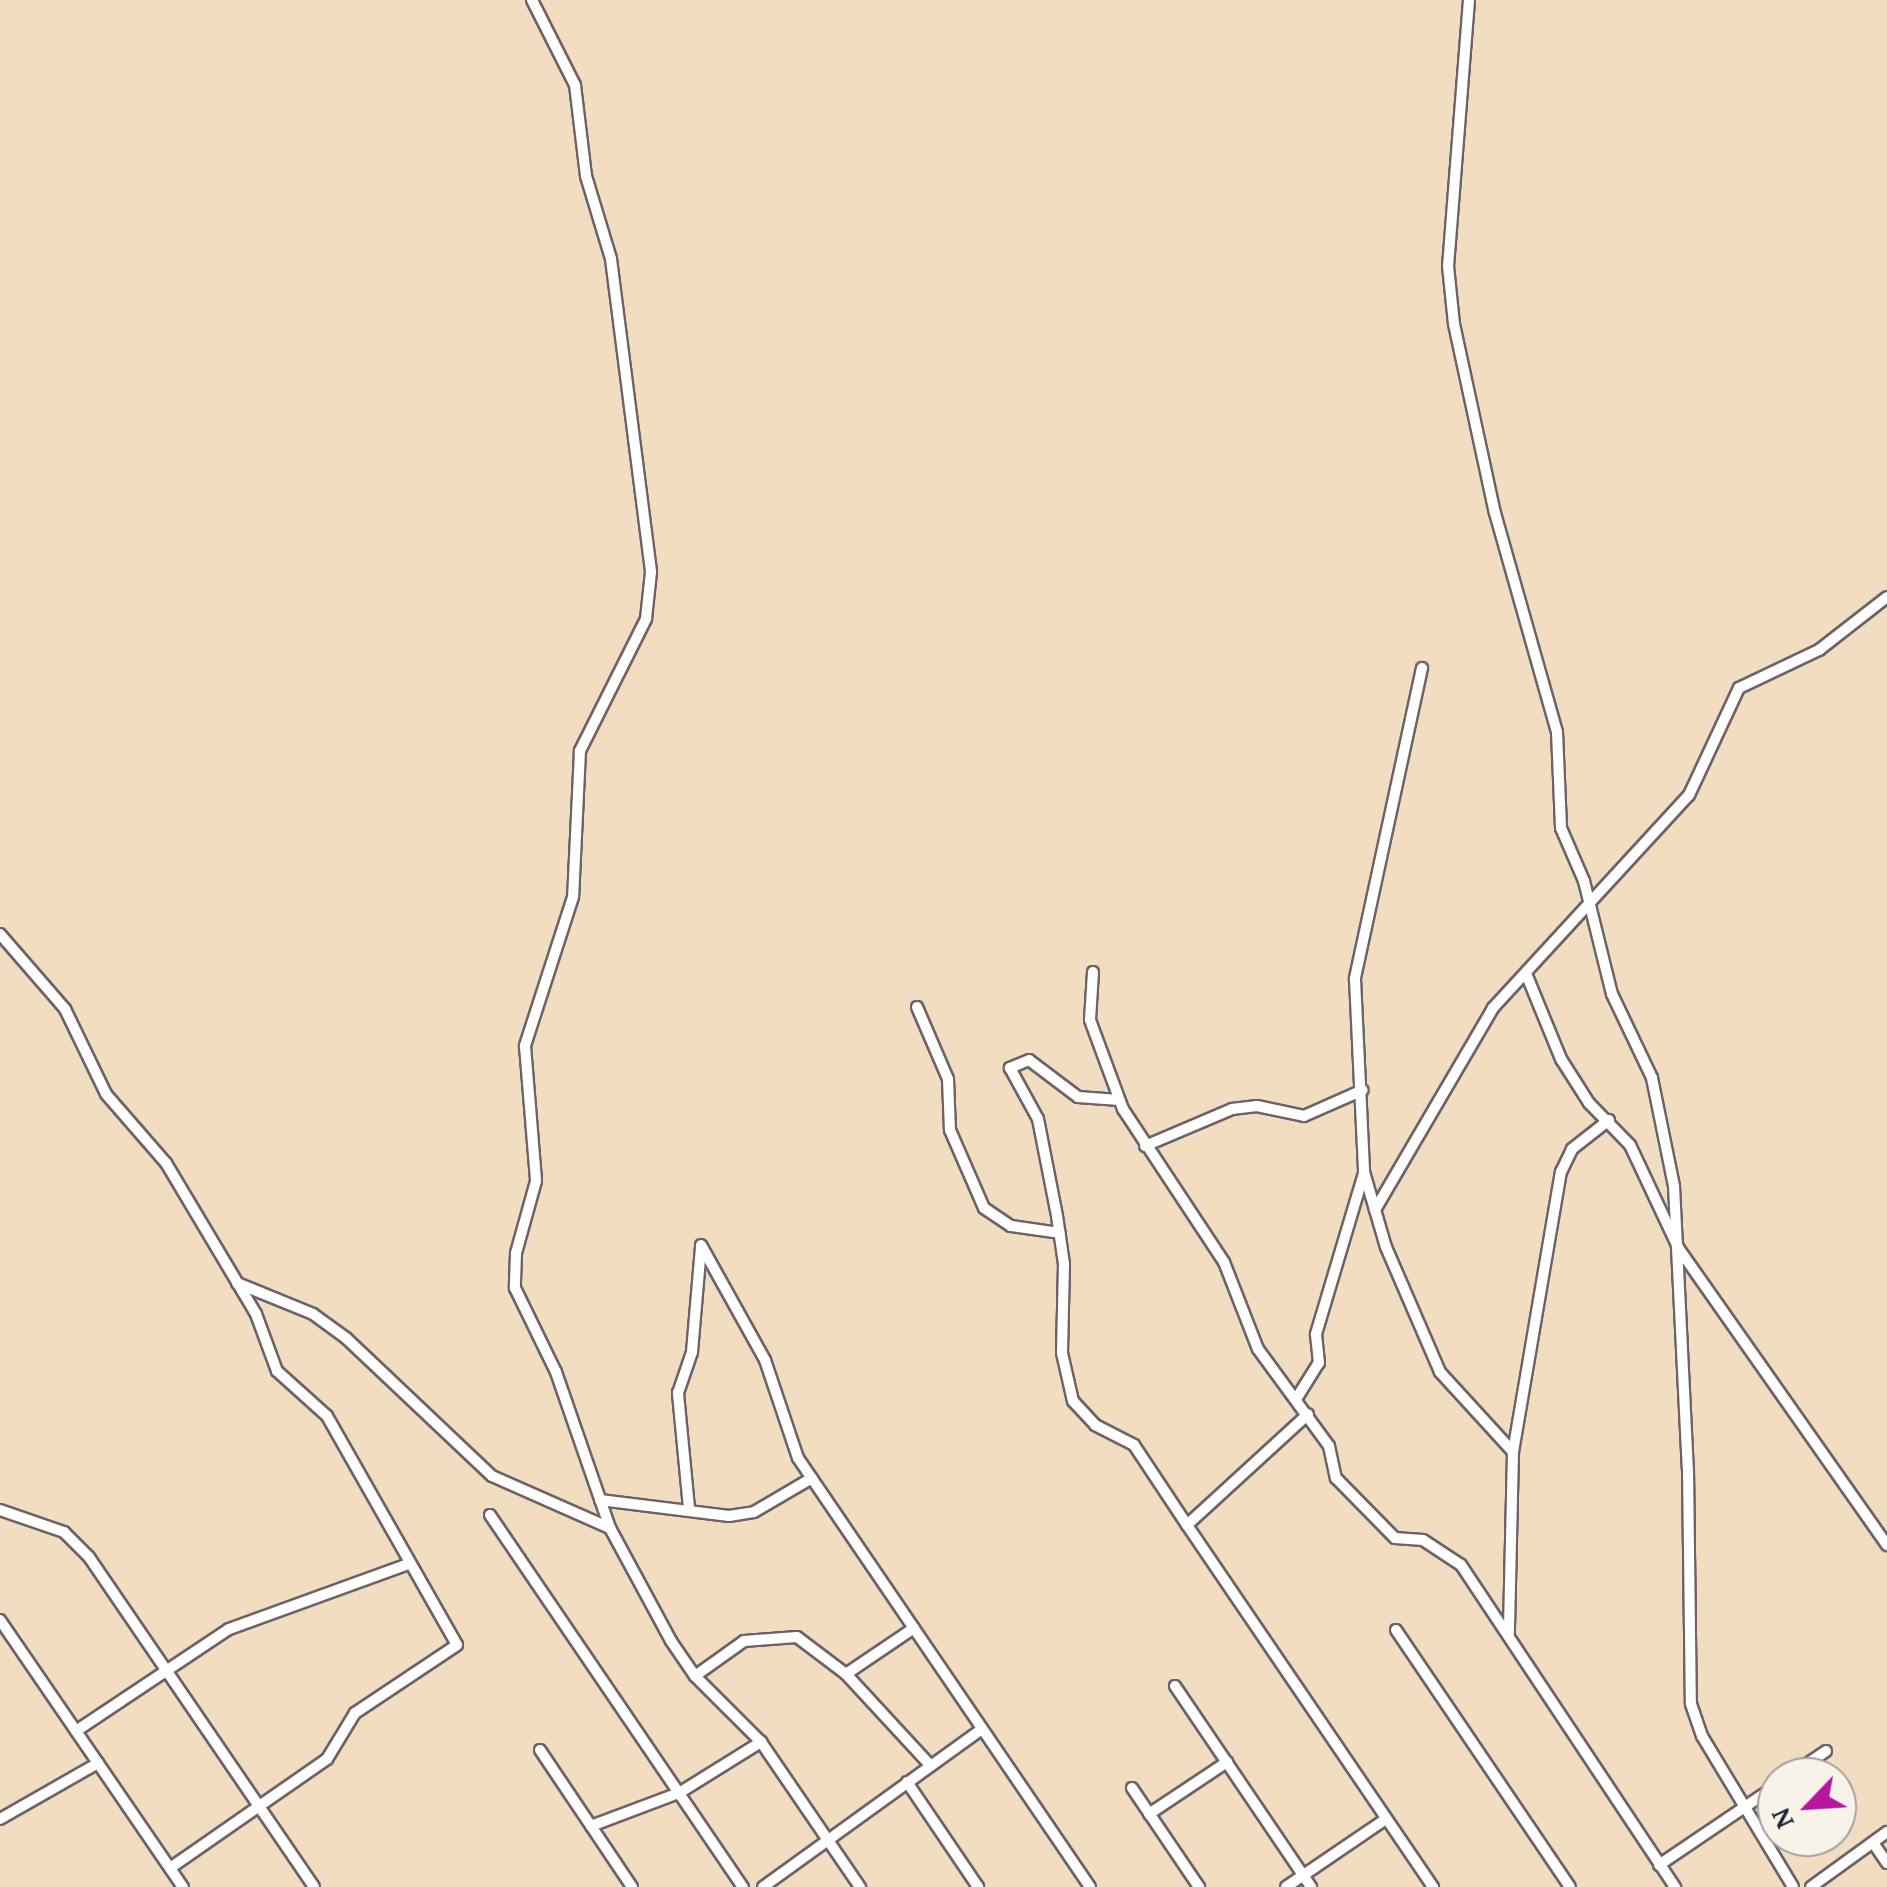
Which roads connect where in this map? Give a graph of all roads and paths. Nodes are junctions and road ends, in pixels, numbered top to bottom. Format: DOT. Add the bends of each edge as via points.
graph roads {
  1 [pos="532,0"];
  2 [pos="1470,0"];
  3 [pos="1887,596"];
  4 [pos="1422,668"];
  5 [pos="1590,904"];
  6 [pos="0,934"];
  7 [pos="1093,972"];
  8 [pos="1527,976"];
  9 [pos="917,1007"];
  10 [pos="1363,1090"];
  11 [pos="1119,1100"];
  12 [pos="1609,1120"];
  13 [pos="1145,1146"];
  14 [pos="1364,1172"];
  15 [pos="1376,1210"];
  16 [pos="1060,1233"];
  17 [pos="1679,1249"];
  18 [pos="237,1282"];
  19 [pos="1298,1396"];
  20 [pos="1308,1414"];
  21 [pos="1514,1452"];
  22 [pos="812,1478"];
  23 [pos="600,1500"];
  24 [pos="690,1508"];
  25 [pos="0,1510"];
  26 [pos="490,1514"];
  27 [pos="1187,1525"];
  28 [pos="610,1528"];
  29 [pos="1887,1546"];
  30 [pos="406,1565"];
  31 [pos="0,1620"];
  32 [pos="914,1628"];
  33 [pos="1396,1630"];
  34 [pos="1509,1634"];
  35 [pos="163,1670"];
  36 [pos="846,1674"];
  37 [pos="695,1676"];
  38 [pos="1175,1686"];
  39 [pos="982,1729"];
  40 [pos="76,1731"];
  41 [pos="762,1742"];
  42 [pos="540,1750"];
  43 [pos="1826,1751"];
  44 [pos="1817,1757"];
  45 [pos="98,1762"];
  46 [pos="1227,1762"];
  47 [pos="930,1765"];
  48 [pos="907,1782"];
  49 [pos="1132,1788"];
  50 [pos="679,1793"];
  51 [pos="1757,1799"];
  52 [pos="258,1807"];
  53 [pos="1743,1808"];
  54 [pos="1149,1814"];
  55 [pos="0,1819"];
  56 [pos="1386,1819"];
  57 [pos="591,1826"];
  58 [pos="1887,1832"];
  59 [pos="826,1838"];
  60 [pos="1874,1844"];
  61 [pos="1887,1862"];
  62 [pos="1659,1865"];
  63 [pos="170,1868"];
  64 [pos="1304,1876"];
  65 [pos="183,1887"];
  66 [pos="314,1887"];
  67 [pos="632,1887"];
  68 [pos="743,1887"];
  69 [pos="763,1887"];
  70 [pos="860,1887"];
  71 [pos="978,1887"];
  72 [pos="1090,1887"];
  73 [pos="1199,1887"];
  74 [pos="1286,1887"];
  75 [pos="1312,1887"];
  76 [pos="1433,1887"];
  77 [pos="1570,1887"];
  78 [pos="1676,1887"];
  79 [pos="1793,1887"];
  80 [pos="1811,1887"];
  1 -- 23 [label="street" via="575,85 586,176 611,259 651,572 646,619 634,649 584,732 572,897 524,1059 536,1181 516,1253 516,1288 556,1372"];
  2 -- 5 [label="street" via="1450,292 1492,501 1557,732 1561,828"];
  3 -- 5 [label="street" via="1819,650 1740,688 1689,795"];
  4 -- 10 [label="street" via="1355,980"];
  5 -- 8 [label="street"];
  5 -- 17 [label="street" via="1612,994 1652,1078"];
  6 -- 18 [label="street" via="65,1009 106,1094 166,1162"];
  7 -- 11 [label="street" via="1090,1020"];
  8 -- 12 [label="street" via="1561,1059 1589,1104"];
  8 -- 15 [label="street" via="1484,1021"];
  9 -- 16 [label="street" via="948,1079 950,1130 984,1208 1011,1226"];
  10 -- 13 [label="street" via="1304,1116 1257,1106 1232,1109"];
  10 -- 14 [label="street"];
  11 -- 13 [label="street"];
  11 -- 16 [label="street" via="1078,1098 1029,1060 1010,1068 1038,1120"];
  12 -- 17 [label="street" via="1640,1161"];
  12 -- 21 [label="street" via="1572,1149 1561,1172"];
  13 -- 19 [label="street" via="1224,1262 1258,1349"];
  14 -- 15 [label="street"];
  14 -- 19 [label="street" via="1316,1334 1319,1363"];
  15 -- 21 [label="street" via="1440,1372"];
  16 -- 27 [label="street" via="1060,1322 1073,1401 1095,1425 1134,1445"];
  17 -- 29 [label="street"];
  17 -- 53 [label="street" via="1687,1667 1702,1736"];
  18 -- 28 [label="street" via="312,1314 346,1338 492,1476"];
  18 -- 30 [label="street" via="277,1371 327,1416"];
  19 -- 20 [label="street"];
  20 -- 27 [label="street"];
  20 -- 34 [label="street" via="1350,1496 1395,1538 1424,1540 1461,1565"];
  21 -- 34 [label="street"];
  22 -- 24 [label="street" via="754,1512 729,1516"];
  22 -- 24 [label="street" via="798,1458 765,1360 702,1244 692,1352 678,1392"];
  22 -- 32 [label="street"];
  23 -- 24 [label="street"];
  23 -- 28 [label="street"];
  25 -- 35 [label="street" via="50,1525 76,1543"];
  26 -- 50 [label="street"];
  27 -- 56 [label="street"];
  28 -- 37 [label="street"];
  30 -- 35 [label="street" via="229,1629"];
  30 -- 52 [label="street" via="457,1645 355,1713 327,1759"];
  31 -- 40 [label="street"];
  32 -- 36 [label="street"];
  32 -- 39 [label="street"];
  33 -- 77 [label="street"];
  34 -- 62 [label="street"];
  35 -- 40 [label="street"];
  35 -- 52 [label="street"];
  36 -- 37 [label="street" via="797,1637 782,1635 744,1641"];
  36 -- 47 [label="street"];
  37 -- 41 [label="street"];
  38 -- 46 [label="street"];
  39 -- 47 [label="street"];
  39 -- 72 [label="street"];
  40 -- 45 [label="street"];
  41 -- 50 [label="street"];
  41 -- 59 [label="street"];
  42 -- 57 [label="street"];
  43 -- 44 [label="street"];
  45 -- 55 [label="street"];
  45 -- 63 [label="street"];
  46 -- 54 [label="street"];
  46 -- 64 [label="street"];
  47 -- 48 [label="street"];
  48 -- 59 [label="street"];
  48 -- 71 [label="street"];
  49 -- 54 [label="street"];
  50 -- 57 [label="street"];
  50 -- 68 [label="street"];
  51 -- 53 [label="street"];
  52 -- 63 [label="street"];
  52 -- 66 [label="street"];
  53 -- 62 [label="street"];
  53 -- 79 [label="street"];
  54 -- 73 [label="street"];
  56 -- 64 [label="street"];
  56 -- 76 [label="street"];
  57 -- 67 [label="street"];
  58 -- 60 [label="street"];
  59 -- 69 [label="street"];
  59 -- 70 [label="street"];
  60 -- 61 [label="street"];
  60 -- 80 [label="street"];
  62 -- 78 [label="street"];
  63 -- 65 [label="street"];
  64 -- 74 [label="street"];
  64 -- 75 [label="street"];
}
